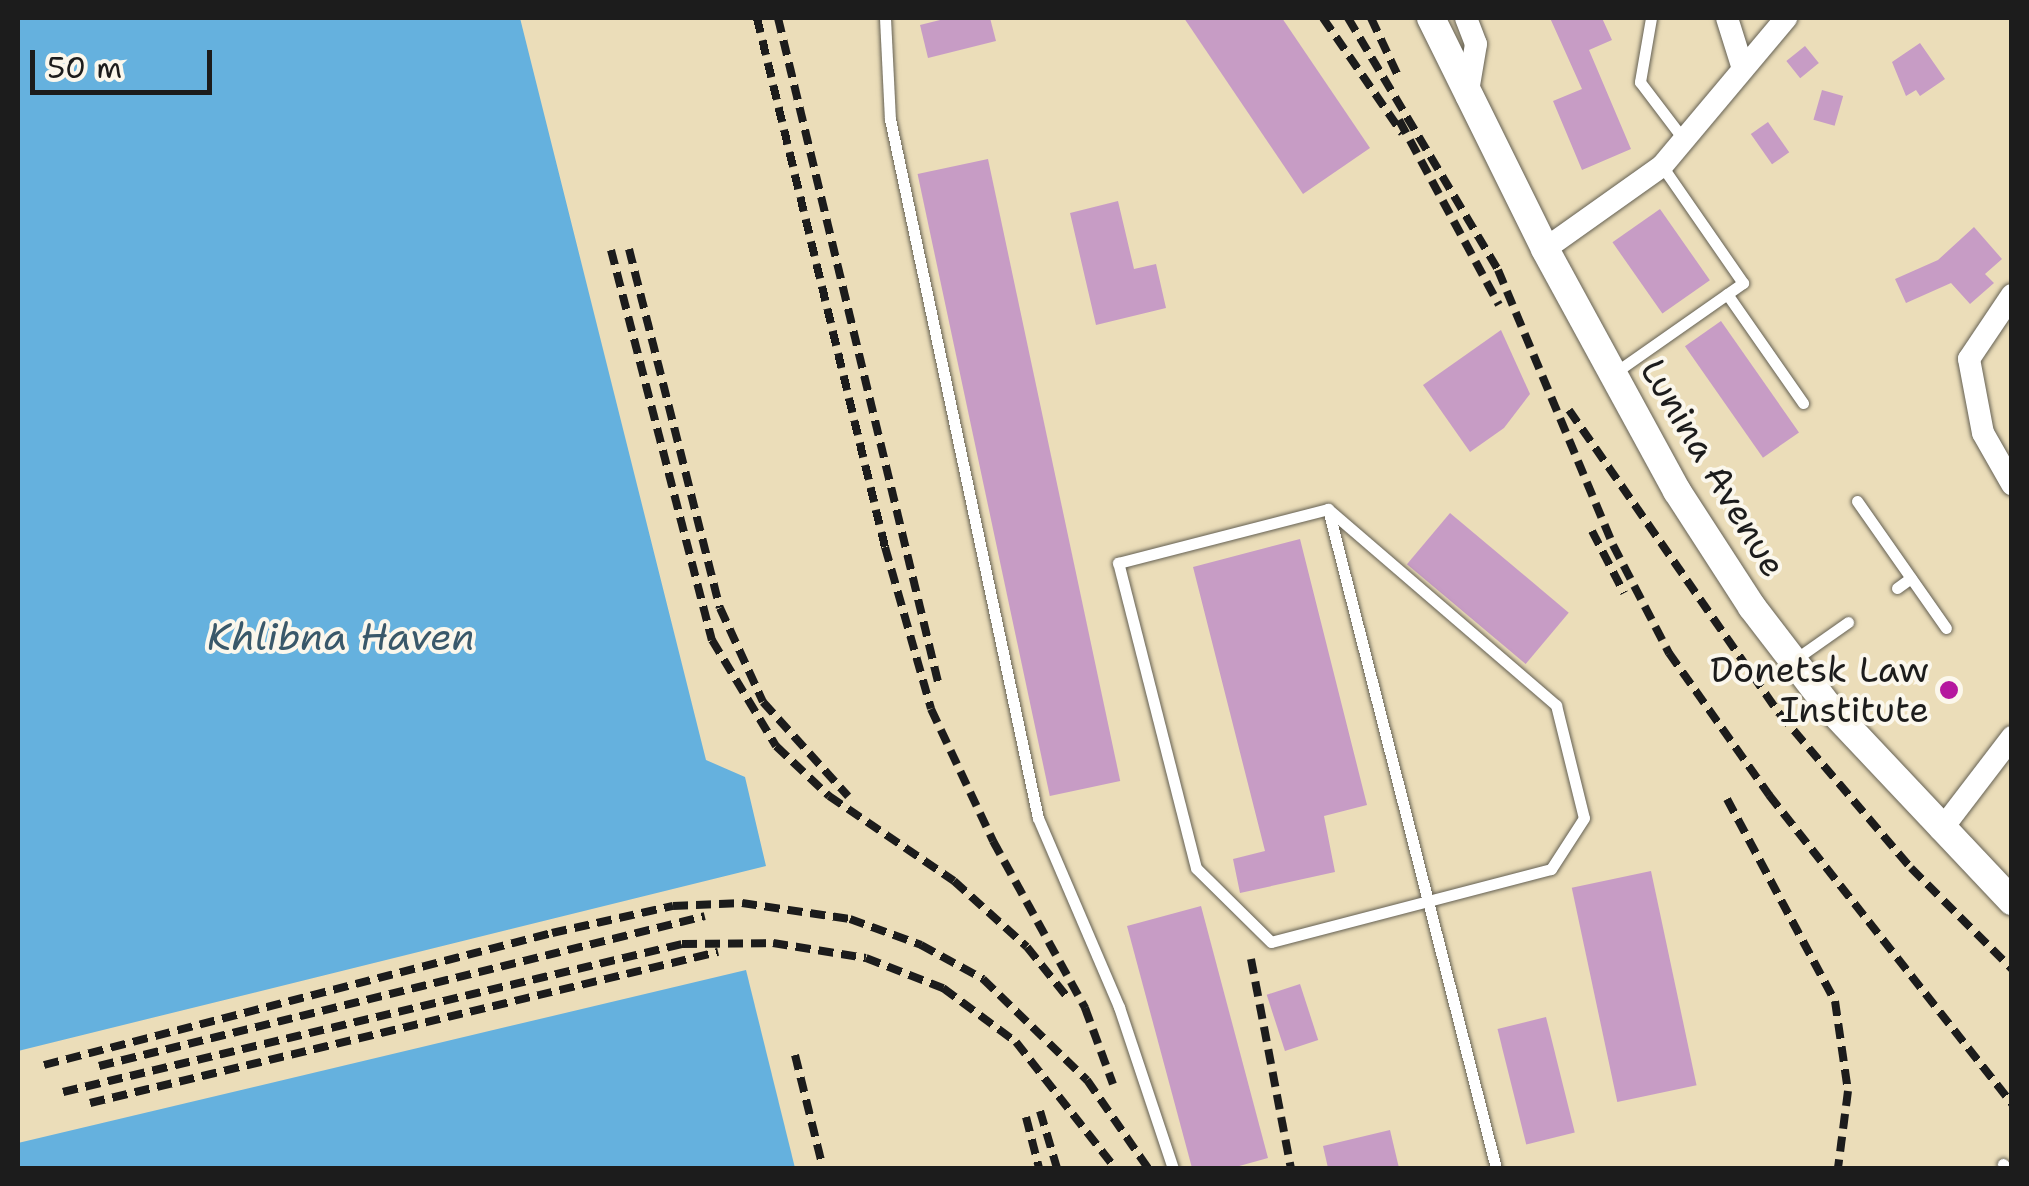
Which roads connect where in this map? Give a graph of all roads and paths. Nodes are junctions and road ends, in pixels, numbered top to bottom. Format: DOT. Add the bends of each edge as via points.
graph roads {
  1 [pos="885,18"];
  2 [pos="1432,18"];
  3 [pos="1466,18"];
  4 [pos="1651,18"];
  5 [pos="1728,18"];
  6 [pos="1786,18"];
  7 [pos="1743,69"];
  8 [pos="1467,98"];
  9 [pos="1684,140"];
  10 [pos="1662,166"];
  11 [pos="1544,249"];
  12 [pos="1727,294"];
  13 [pos="2012,295"];
  14 [pos="1613,374"];
  15 [pos="1803,403"];
  16 [pos="2012,484"];
  17 [pos="1858,500"];
  18 [pos="1328,509"];
  19 [pos="1911,578"];
  20 [pos="1898,588"];
  21 [pos="1848,622"];
  22 [pos="1946,628"];
  23 [pos="1793,661"];
  24 [pos="2012,737"];
  25 [pos="1941,830"];
  26 [pos="2012,900"];
  27 [pos="1428,901"];
  28 [pos="1173,1168"];
  29 [pos="1496,1168"];
  1 -- 28 [label="lane" via="890,119 1038,818 1119,1007"];
  2 -- 8 [label="street, Lunina Avenue"];
  3 -- 8 [label="street" via="1476,44"];
  4 -- 9 [label="lane" via="1640,82"];
  5 -- 7 [label="street"];
  6 -- 7 [label="street"];
  7 -- 9 [label="street"];
  8 -- 11 [label="street, Lunina Avenue"];
  9 -- 10 [label="street"];
  10 -- 11 [label="street"];
  10 -- 12 [label="lane" via="1744,283"];
  11 -- 14 [label="street, Lunina Avenue"];
  12 -- 14 [label="lane"];
  12 -- 15 [label="lane"];
  13 -- 16 [label="street" via="1968,359 1984,434"];
  14 -- 23 [label="street, Lunina Avenue" via="1677,490"];
  17 -- 19 [label="lane"];
  18 -- 27 [label="lane"];
  18 -- 27 [label="lane" via="1556,705 1584,818 1551,870"];
  18 -- 27 [label="lane" via="1118,563 1196,868 1271,942"];
  19 -- 20 [label="lane"];
  19 -- 22 [label="lane"];
  21 -- 23 [label="lane"];
  23 -- 25 [label="street, Lunina Avenue"];
  24 -- 25 [label="street"];
  25 -- 26 [label="street, Lunina Avenue"];
  27 -- 29 [label="lane"];
}
